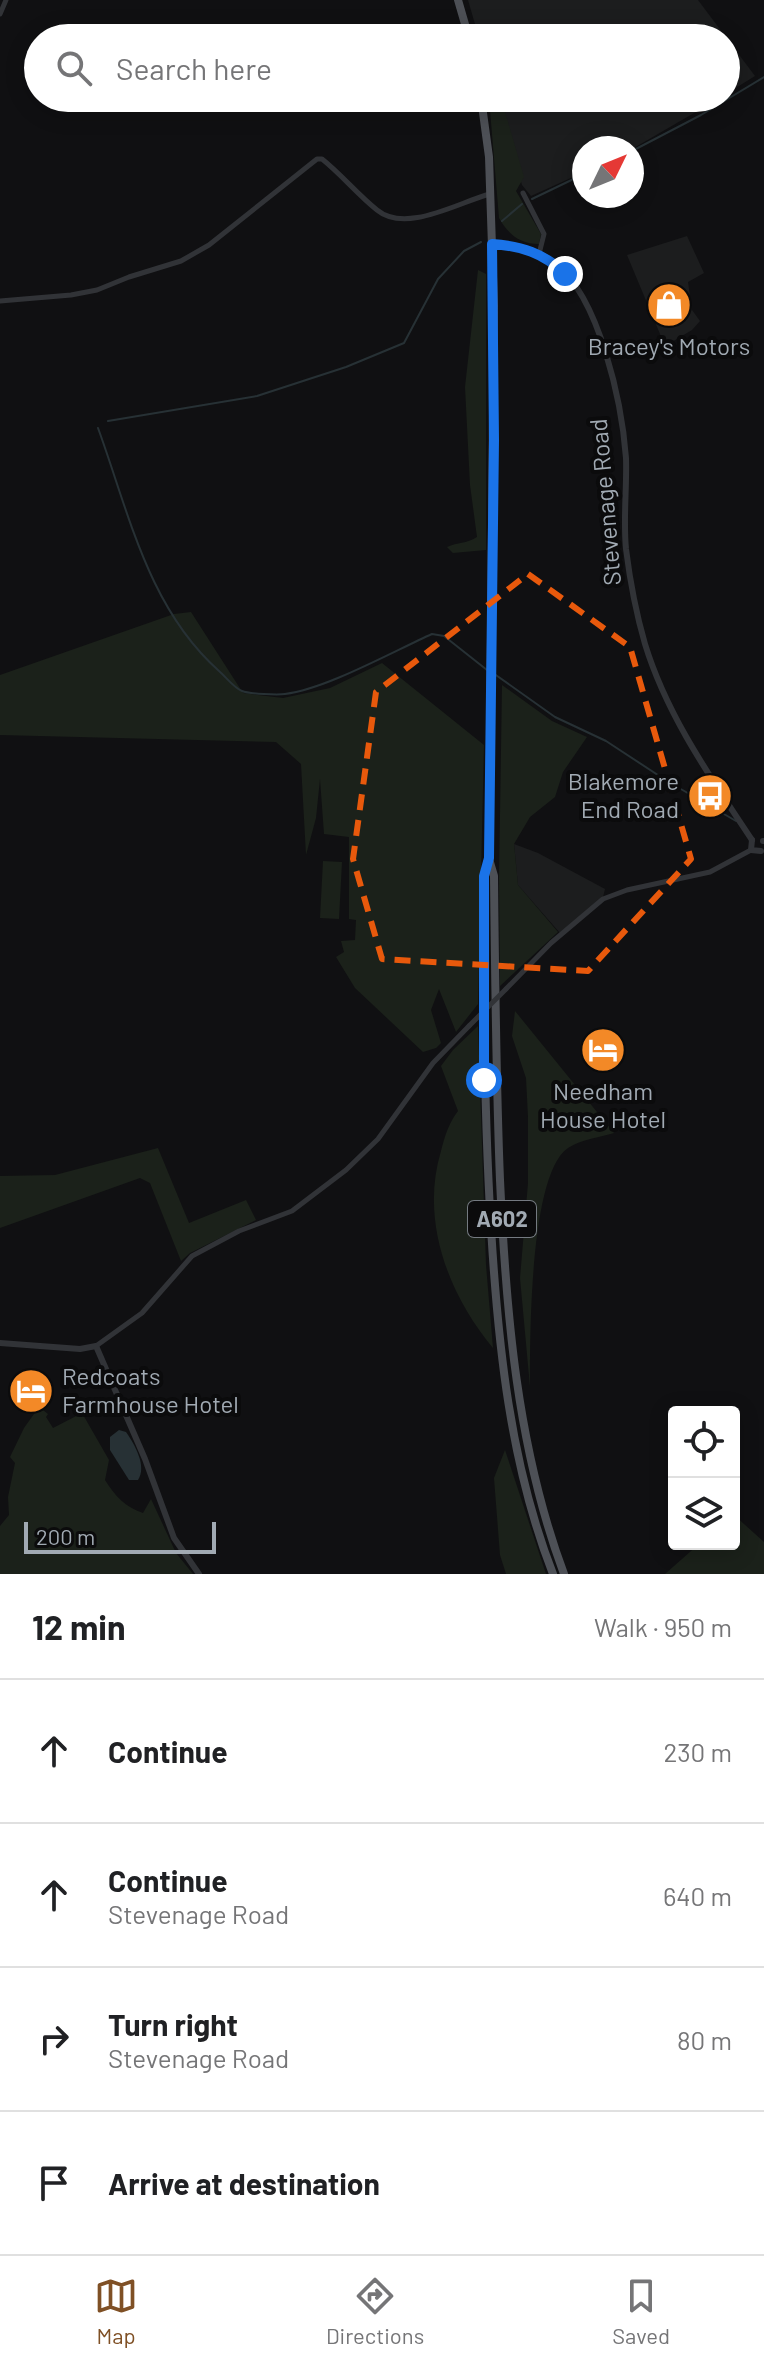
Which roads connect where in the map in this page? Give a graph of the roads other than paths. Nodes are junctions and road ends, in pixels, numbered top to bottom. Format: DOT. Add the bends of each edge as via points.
graph roads {
  1 [pos="6,0"];
  2 [pos="458,0"];
  3 [pos="0,14"];
  4 [pos="465,24"];
  5 [pos="482,112"];
  6 [pos="523,193"];
  7 [pos="491,194"];
  8 [pos="492,244"];
  9 [pos="539,254"];
  10 [pos="0,301"];
  11 [pos="752,840"];
  12 [pos="763,841"];
  13 [pos="751,850"];
  14 [pos="763,852"];
  15 [pos="489,858"];
  16 [pos="0,1343"];
  17 [pos="96,1346"];
  18 [pos="199,1574"];
  19 [pos="553,1574"];
  20 [pos="564,1574"];
  1 -- 3 [label="street"];
  2 -- 4 [label="main road"];
  5 -- 7 [label="main road, A602"];
  6 -- 9 [label="street" via="544,234"];
  7 -- 8 [label="main road, A602"];
  7 -- 10 [label="street" via="431,215 391,217 317,159 181,261 97,290"];
  8 -- 9 [label="street, Stevenage Road"];
  8 -- 15 [label="main road, A602"];
  9 -- 11 [label="street, Stevenage Road" via="574,284 609,365 624,445 626,546 646,645 684,734"];
  11 -- 12 [label="street"];
  11 -- 13 [label="street"];
  12 -- 14 [label="street"];
  13 -- 14 [label="street"];
  13 -- 17 [label="street, bridge" via="710,872 603,899 551,943 433,1063 378,1139 346,1170 292,1211 192,1256 142,1313"];
  15 -- 19 [label="main road, A602" via="484,876 483,1024 496,1314 522,1473"];
  15 -- 20 [label="main road, A602" via="494,876 498,1129 508,1314 533,1470"];
  16 -- 17 [label="street"];
  17 -- 18 [label="street" via="174,1538"];
}
